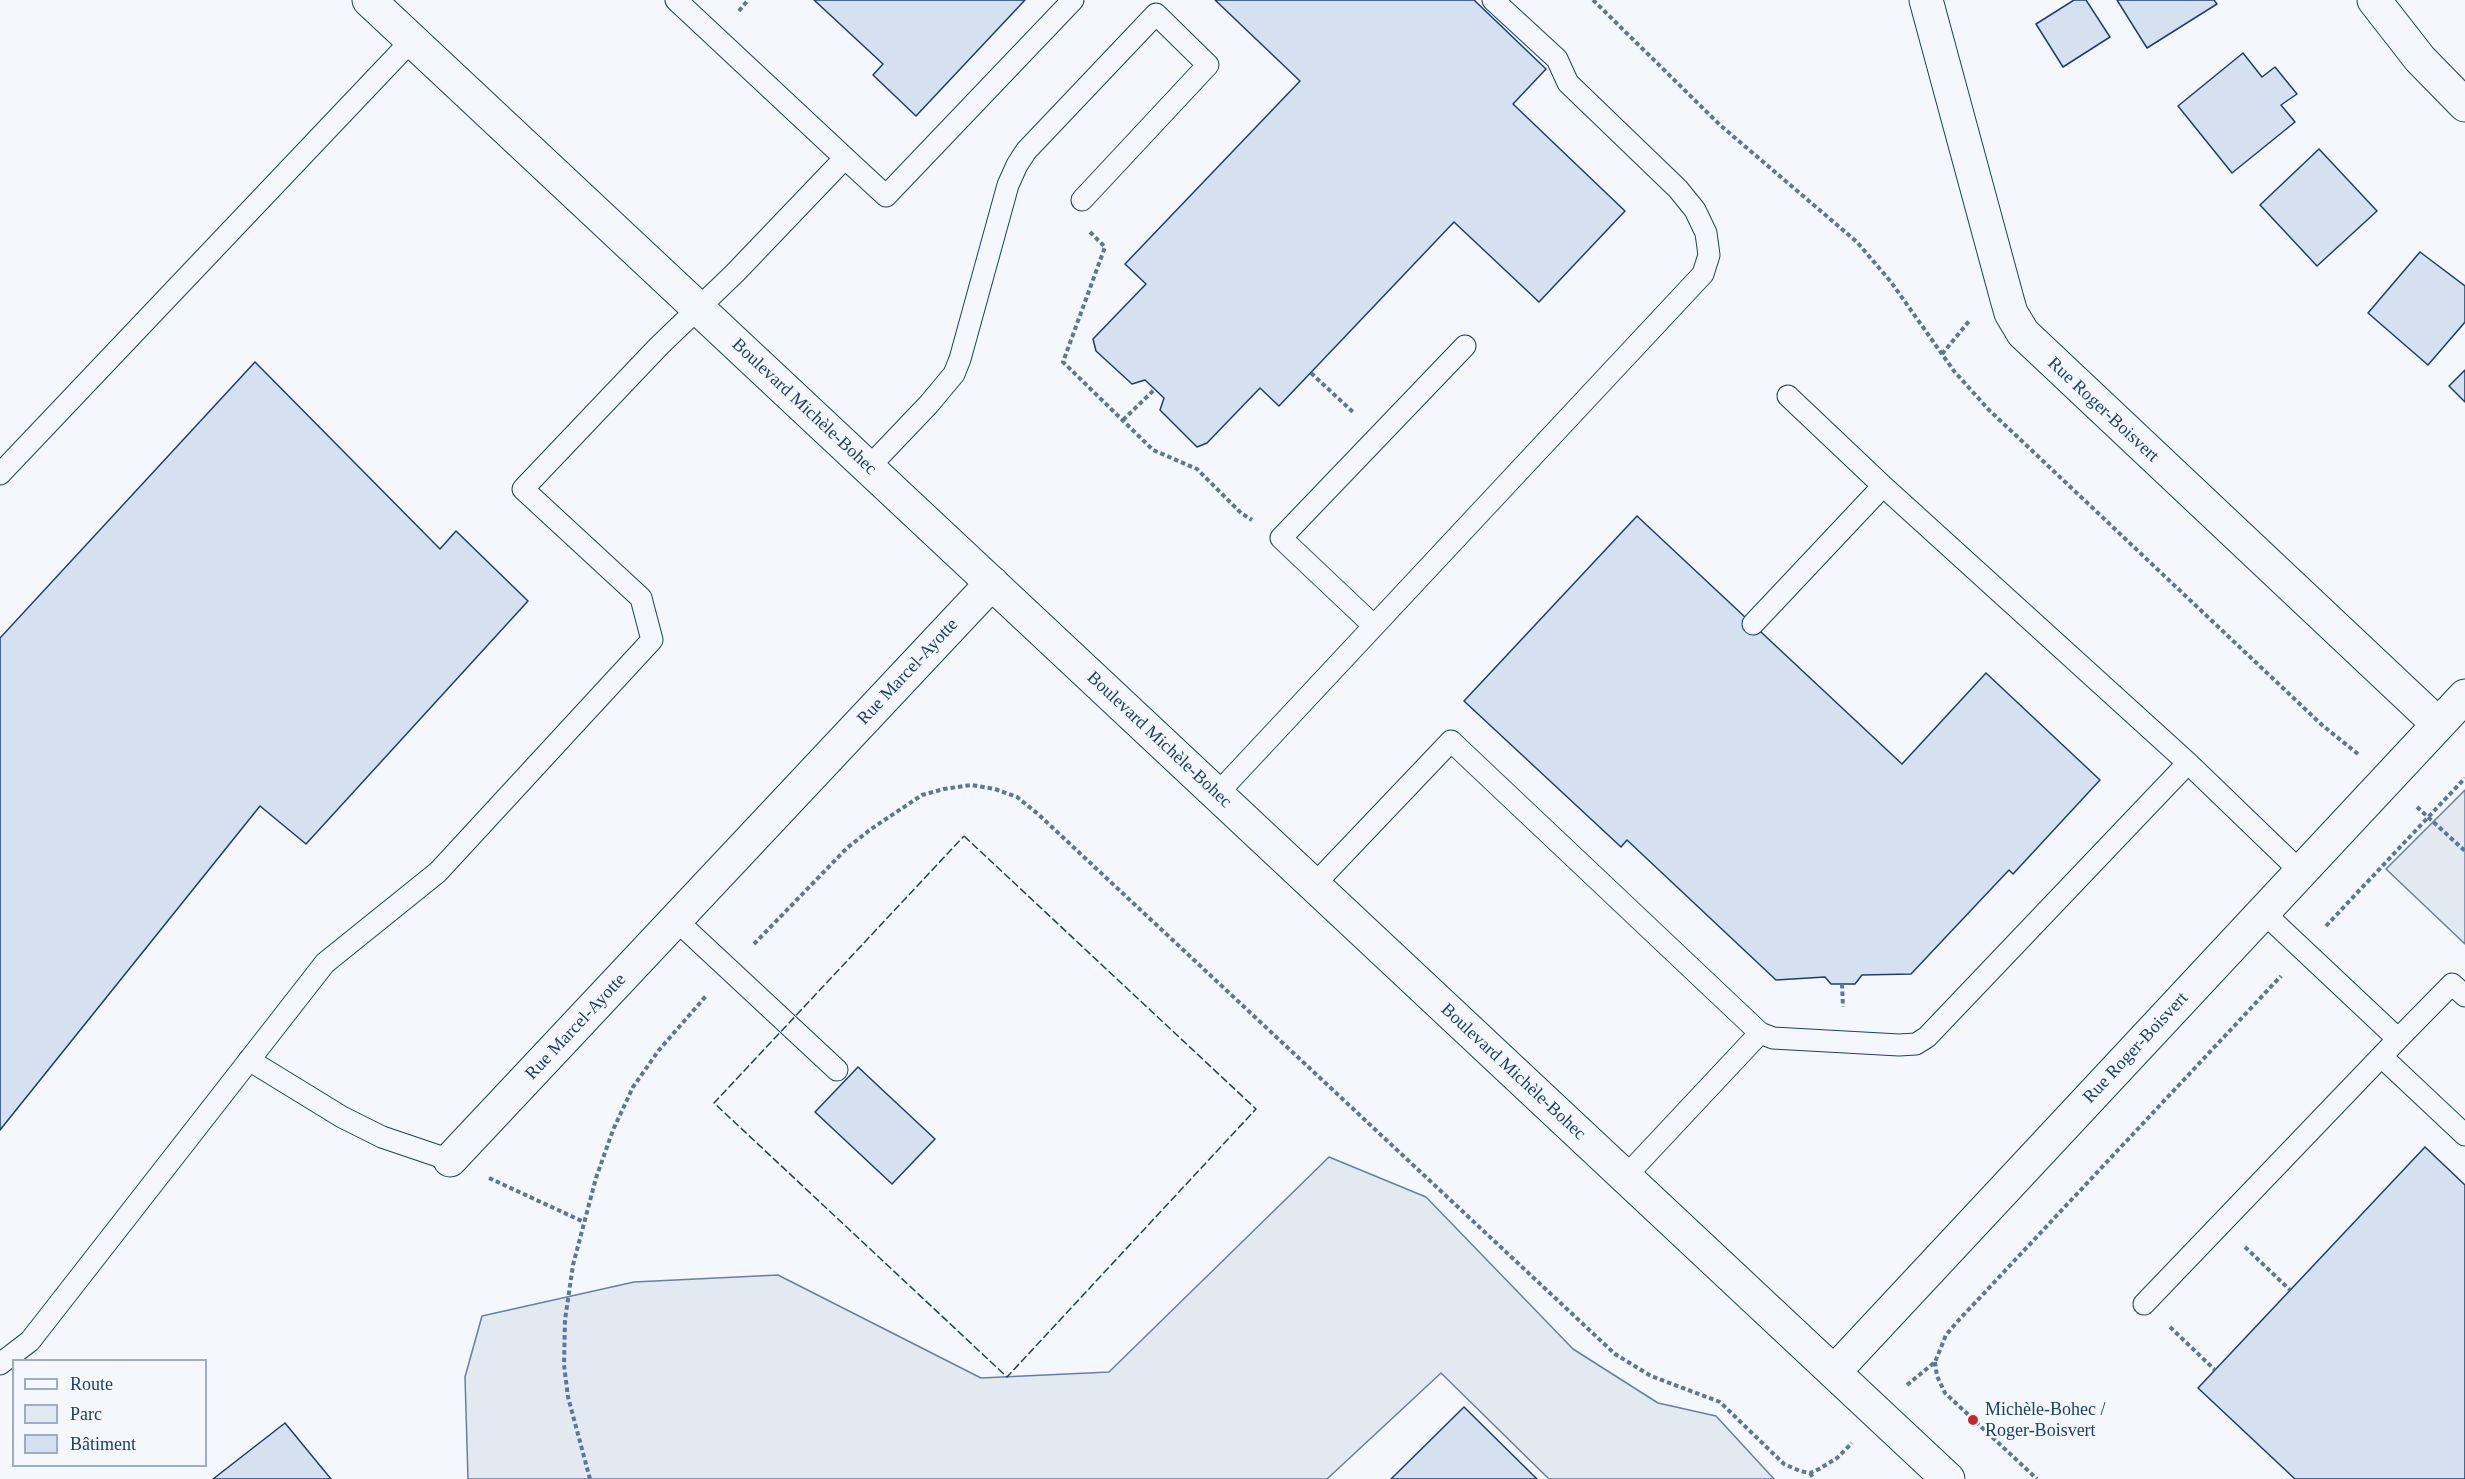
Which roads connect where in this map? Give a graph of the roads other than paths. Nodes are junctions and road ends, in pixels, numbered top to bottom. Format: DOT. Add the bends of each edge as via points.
graph roads {
  1 [pos="369,0"];
  2 [pos="676,0"];
  3 [pos="1072,0"];
  4 [pos="1493,0"];
  5 [pos="1926,0"];
  6 [pos="2374,0"];
  7 [pos="1163,7"];
  8 [pos="412,40"];
  9 [pos="2465,105"];
  10 [pos="845,158"];
  11 [pos="1082,200"];
  12 [pos="697,308"];
  13 [pos="1465,346"];
  14 [pos="1788,396"];
  15 [pos="868,468"];
  16 [pos="0,474"];
  17 [pos="1883,486"];
  18 [pos="992,584"];
  19 [pos="1753,624"];
  20 [pos="1374,626"];
  21 [pos="2465,696"];
  22 [pos="2438,724"];
  23 [pos="2188,763"];
  24 [pos="1217,794"];
  25 [pos="2301,872"];
  26 [pos="1313,886"];
  27 [pos="2263,912"];
  28 [pos="676,920"];
  29 [pos="2465,996"];
  30 [pos="1760,1033"];
  31 [pos="2398,1039"];
  32 [pos="2382,1057"];
  33 [pos="249,1060"];
  34 [pos="837,1070"];
  35 [pos="2465,1135"];
  36 [pos="450,1161"];
  37 [pos="1625,1177"];
  38 [pos="2144,1304"];
  39 [pos="0,1364"];
  40 [pos="1834,1372"];
  41 [pos="1948,1479"];
  1 -- 8 [label="street, Boulevard Michèle-Bohec"];
  2 -- 10 [label="lane"];
  3 -- 10 [label="lane" via="886,196"];
  4 -- 20 [label="lane" via="1557,59 1568,83 1678,189 1695,210 1706,233 1709,255 1703,274"];
  5 -- 22 [label="street, Rue Roger-Boisvert" via="2011,314 2023,333"];
  6 -- 9 [label="street" via="2420,59"];
  7 -- 11 [label="lane" via="1208,65"];
  7 -- 15 [label="lane" via="1017,165 954,374"];
  8 -- 12 [label="street, Boulevard Michèle-Bohec"];
  8 -- 16 [label="lane"];
  10 -- 12 [label="lane"];
  12 -- 15 [label="street, Boulevard Michèle-Bohec"];
  12 -- 33 [label="lane" via="523,489 641,598 652,640 438,872 325,963"];
  13 -- 20 [label="lane" via="1281,538"];
  14 -- 17 [label="lane"];
  15 -- 18 [label="street, Boulevard Michèle-Bohec"];
  17 -- 19 [label="lane"];
  17 -- 23 [label="lane"];
  18 -- 24 [label="street, Boulevard Michèle-Bohec"];
  18 -- 28 [label="street, Rue Marcel-Ayotte"];
  20 -- 24 [label="lane"];
  21 -- 22 [label="street, Rue Roger-Boisvert"];
  22 -- 25 [label="street, Rue Roger-Boisvert"];
  23 -- 25 [label="lane"];
  23 -- 30 [label="lane" via="1916,1044 1773,1038"];
  24 -- 26 [label="street, Boulevard Michèle-Bohec"];
  25 -- 27 [label="street, Rue Roger-Boisvert"];
  26 -- 30 [label="lane" via="1451,741"];
  26 -- 37 [label="street, Boulevard Michèle-Bohec"];
  27 -- 31 [label="lane"];
  27 -- 40 [label="street, Rue Roger-Boisvert"];
  28 -- 34 [label="lane"];
  28 -- 36 [label="street, Rue Marcel-Ayotte"];
  29 -- 31 [label="lane" via="2452,984"];
  30 -- 37 [label="lane"];
  31 -- 32 [label="lane"];
  32 -- 35 [label="lane"];
  32 -- 38 [label="lane"];
  33 -- 36 [label="lane" via="342,1117 382,1137"];
  33 -- 39 [label="lane" via="30,1341"];
  37 -- 40 [label="street, Boulevard Michèle-Bohec"];
  40 -- 41 [label="street, Boulevard Michèle-Bohec"];
}
